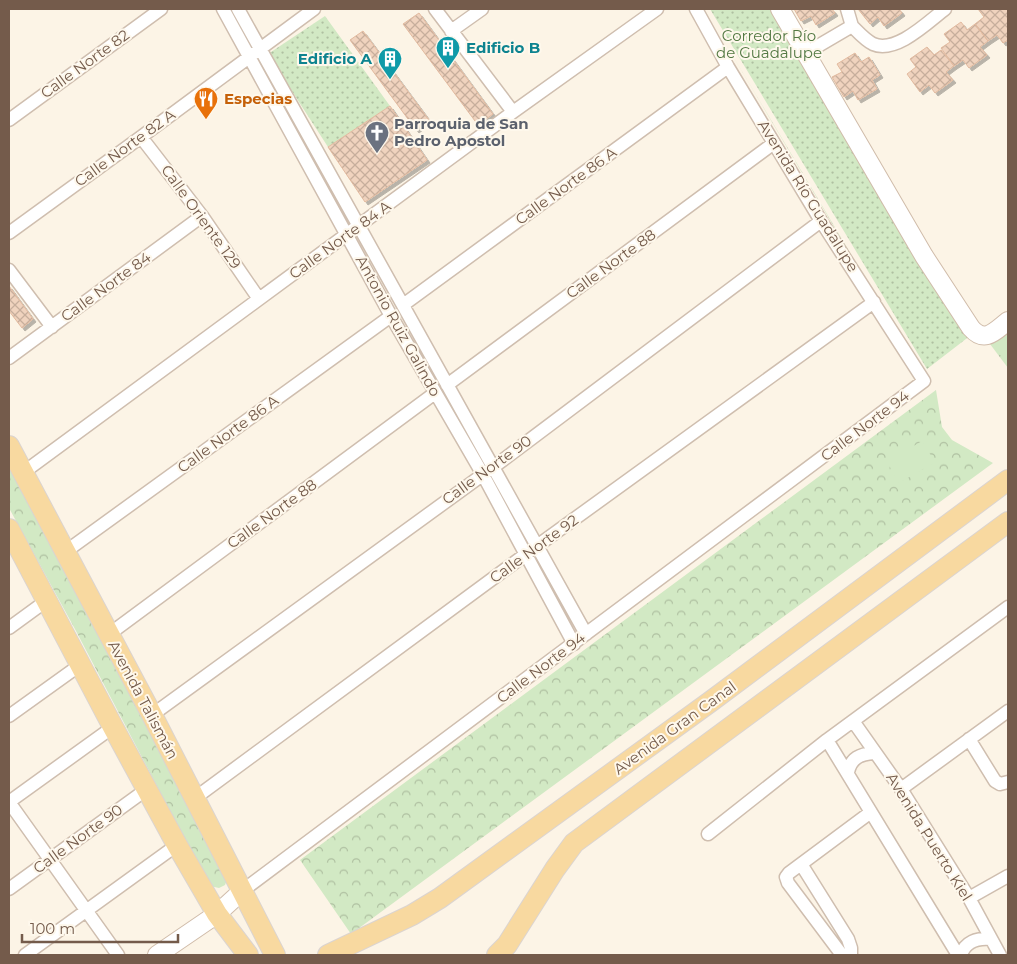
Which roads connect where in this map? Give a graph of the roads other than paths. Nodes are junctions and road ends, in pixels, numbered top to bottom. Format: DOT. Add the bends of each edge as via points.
graph roads {
  1 [pos="161,9"];
  2 [pos="223,9"];
  3 [pos="238,9"];
  4 [pos="314,9"];
  5 [pos="435,9"];
  6 [pos="482,9"];
  7 [pos="656,9"];
  8 [pos="696,9"];
  9 [pos="780,9"];
  10 [pos="847,9"];
  11 [pos="945,9"];
  12 [pos="852,26"];
  13 [pos="452,31"];
  14 [pos="254,52"];
  15 [pos="806,53"];
  16 [pos="728,68"];
  17 [pos="513,112"];
  18 [pos="9,120"];
  19 [pos="142,137"];
  20 [pos="774,143"];
  21 [pos="202,216"];
  22 [pos="821,221"];
  23 [pos="359,227"];
  24 [pos="9,232"];
  25 [pos="347,236"];
  26 [pos="9,270"];
  27 [pos="259,299"];
  28 [pos="874,302"];
  29 [pos="403,306"];
  30 [pos="391,316"];
  31 [pos="1008,321"];
  32 [pos="52,327"];
  33 [pos="9,358"];
  34 [pos="924,381"];
  35 [pos="447,385"];
  36 [pos="435,394"];
  37 [pos="9,446"];
  38 [pos="493,466"];
  39 [pos="24,472"];
  40 [pos="482,473"];
  41 [pos="1008,480"];
  42 [pos="1008,522"];
  43 [pos="10,534"];
  44 [pos="537,546"];
  45 [pos="65,552"];
  46 [pos="526,554"];
  47 [pos="46,601"];
  48 [pos="1008,608"];
  49 [pos="9,628"];
  50 [pos="586,634"];
  51 [pos="108,635"];
  52 [pos="574,644"];
  53 [pos="80,665"];
  54 [pos="1008,711"];
  55 [pos="152,715"];
  56 [pos="9,716"];
  57 [pos="853,722"];
  58 [pos="113,727"];
  59 [pos="969,739"];
  60 [pos="827,740"];
  61 [pos="874,753"];
  62 [pos="848,772"];
  63 [pos="1008,782"];
  64 [pos="147,789"];
  65 [pos="901,789"];
  66 [pos="195,798"];
  67 [pos="9,802"];
  68 [pos="871,812"];
  69 [pos="708,834"];
  70 [pos="177,845"];
  71 [pos="48,859"];
  72 [pos="801,864"];
  73 [pos="1008,876"];
  74 [pos="9,889"];
  75 [pos="242,891"];
  76 [pos="969,898"];
  77 [pos="87,911"];
  78 [pos="217,914"];
  79 [pos="990,939"];
  80 [pos="26,955"];
  81 [pos="118,955"];
  82 [pos="157,955"];
  83 [pos="248,955"];
  84 [pos="276,955"];
  85 [pos="328,955"];
  86 [pos="498,955"];
  87 [pos="842,955"];
  88 [pos="851,955"];
  89 [pos="959,955"];
  90 [pos="1000,955"];
  1 -- 18 [label="street, Calle Norte 82"];
  2 -- 14 [label="street, Antonio Ruiz Galindo"];
  3 -- 14 [label="street, Antonio Ruiz Galindo"];
  4 -- 14 [label="street, Calle Norte 82 A"];
  5 -- 13 [label="street"];
  6 -- 13 [label="street"];
  7 -- 17 [label="street, Calle Norte 84 A"];
  8 -- 16 [label="street, Avenida Río Guadalupe"];
  9 -- 15 [label="street"];
  10 -- 12 [label="street"];
  11 -- 12 [label="street" via="892,45 875,45"];
  12 -- 15 [label="street"];
  13 -- 17 [label="street"];
  14 -- 19 [label="street, Calle Norte 82 A"];
  14 -- 23 [label="street, Antonio Ruiz Galindo"];
  14 -- 25 [label="street, Antonio Ruiz Galindo"];
  15 -- 31 [label="street" via="924,256 971,328 980,336 990,335"];
  16 -- 20 [label="street, Avenida Río Guadalupe"];
  16 -- 29 [label="street, Calle Norte 86 A"];
  17 -- 23 [label="street, Calle Norte 84 A"];
  19 -- 21 [label="street, Calle Oriente 129"];
  19 -- 24 [label="street, Calle Norte 82 A"];
  20 -- 22 [label="street, Avenida Río Guadalupe"];
  20 -- 35 [label="street, Calle Norte 88"];
  21 -- 27 [label="street, Calle Oriente 129"];
  21 -- 32 [label="street, Calle Norte 84"];
  22 -- 28 [label="street, Avenida Río Guadalupe"];
  22 -- 38 [label="street, Calle Norte 90"];
  23 -- 25 [label="street, Calle Norte 84 A"];
  23 -- 29 [label="street, Antonio Ruiz Galindo"];
  25 -- 27 [label="street, Calle Norte 84 A"];
  25 -- 30 [label="street, Antonio Ruiz Galindo"];
  26 -- 32 [label="street"];
  27 -- 39 [label="street, Calle Norte 84 A"];
  28 -- 34 [label="street, Avenida Río Guadalupe"];
  28 -- 44 [label="street, Calle Norte 92"];
  29 -- 35 [label="street, Antonio Ruiz Galindo"];
  30 -- 36 [label="street, Antonio Ruiz Galindo"];
  30 -- 45 [label="street, Calle Norte 86 A"];
  32 -- 33 [label="street, Calle Norte 84"];
  34 -- 50 [label="street, Calle Norte 94"];
  35 -- 38 [label="street, Antonio Ruiz Galindo"];
  36 -- 40 [label="street, Antonio Ruiz Galindo"];
  36 -- 51 [label="street, Calle Norte 88"];
  37 -- 39 [label="main road, Avenida Talismán"];
  38 -- 40 [label="street, Calle Norte 90"];
  38 -- 44 [label="street, Antonio Ruiz Galindo"];
  39 -- 45 [label="main road, Avenida Talismán"];
  40 -- 46 [label="street, Antonio Ruiz Galindo"];
  40 -- 55 [label="street, Calle Norte 90"];
  41 -- 85 [label="main road, Avenida Gran Canal" via="440,898"];
  42 -- 86 [label="main road" via="574,843"];
  43 -- 47 [label="main road"];
  44 -- 46 [label="street, Calle Norte 92"];
  44 -- 50 [label="street, Antonio Ruiz Galindo"];
  45 -- 51 [label="main road, Avenida Talismán"];
  46 -- 52 [label="street, Antonio Ruiz Galindo"];
  46 -- 66 [label="street, Calle Norte 92"];
  47 -- 49 [label="street"];
  47 -- 53 [label="main road"];
  48 -- 57 [label="street"];
  50 -- 52 [label="street, Calle Norte 94"];
  51 -- 55 [label="main road, Avenida Talismán"];
  52 -- 75 [label="street, Calle Norte 94"];
  53 -- 56 [label="street"];
  53 -- 58 [label="main road"];
  54 -- 59 [label="street"];
  55 -- 66 [label="main road, Avenida Talismán"];
  57 -- 60 [label="street"];
  57 -- 61 [label="street, Avenida Puerto Kiel"];
  58 -- 64 [label="main road"];
  58 -- 67 [label="street"];
  59 -- 63 [label="street" via="995,781 1000,784"];
  59 -- 65 [label="street"];
  60 -- 62 [label="street"];
  60 -- 69 [label="street"];
  61 -- 62 [label="street" via="859,756"];
  61 -- 65 [label="street, Avenida Puerto Kiel"];
  62 -- 68 [label="street"];
  64 -- 70 [label="main road"];
  64 -- 71 [label="street, Calle Norte 90"];
  65 -- 76 [label="street, Avenida Puerto Kiel"];
  66 -- 75 [label="main road, Avenida Talismán"];
  67 -- 71 [label="street"];
  68 -- 72 [label="street"];
  68 -- 89 [label="street"];
  70 -- 77 [label="street"];
  70 -- 78 [label="main road"];
  71 -- 74 [label="street, Calle Norte 90"];
  71 -- 77 [label="street"];
  72 -- 87 [label="street" via="788,873 786,880"];
  72 -- 88 [label="street" via="848,938"];
  73 -- 76 [label="street"];
  75 -- 78 [label="street, Calle Norte 94"];
  75 -- 84 [label="main road, Avenida Talismán"];
  76 -- 79 [label="street, Avenida Puerto Kiel"];
  77 -- 80 [label="street"];
  77 -- 81 [label="street"];
  78 -- 82 [label="street, Calle Norte 94"];
  78 -- 83 [label="main road"];
  79 -- 89 [label="street" via="979,938 969,943"];
  79 -- 90 [label="street, Avenida Puerto Kiel"];
}
